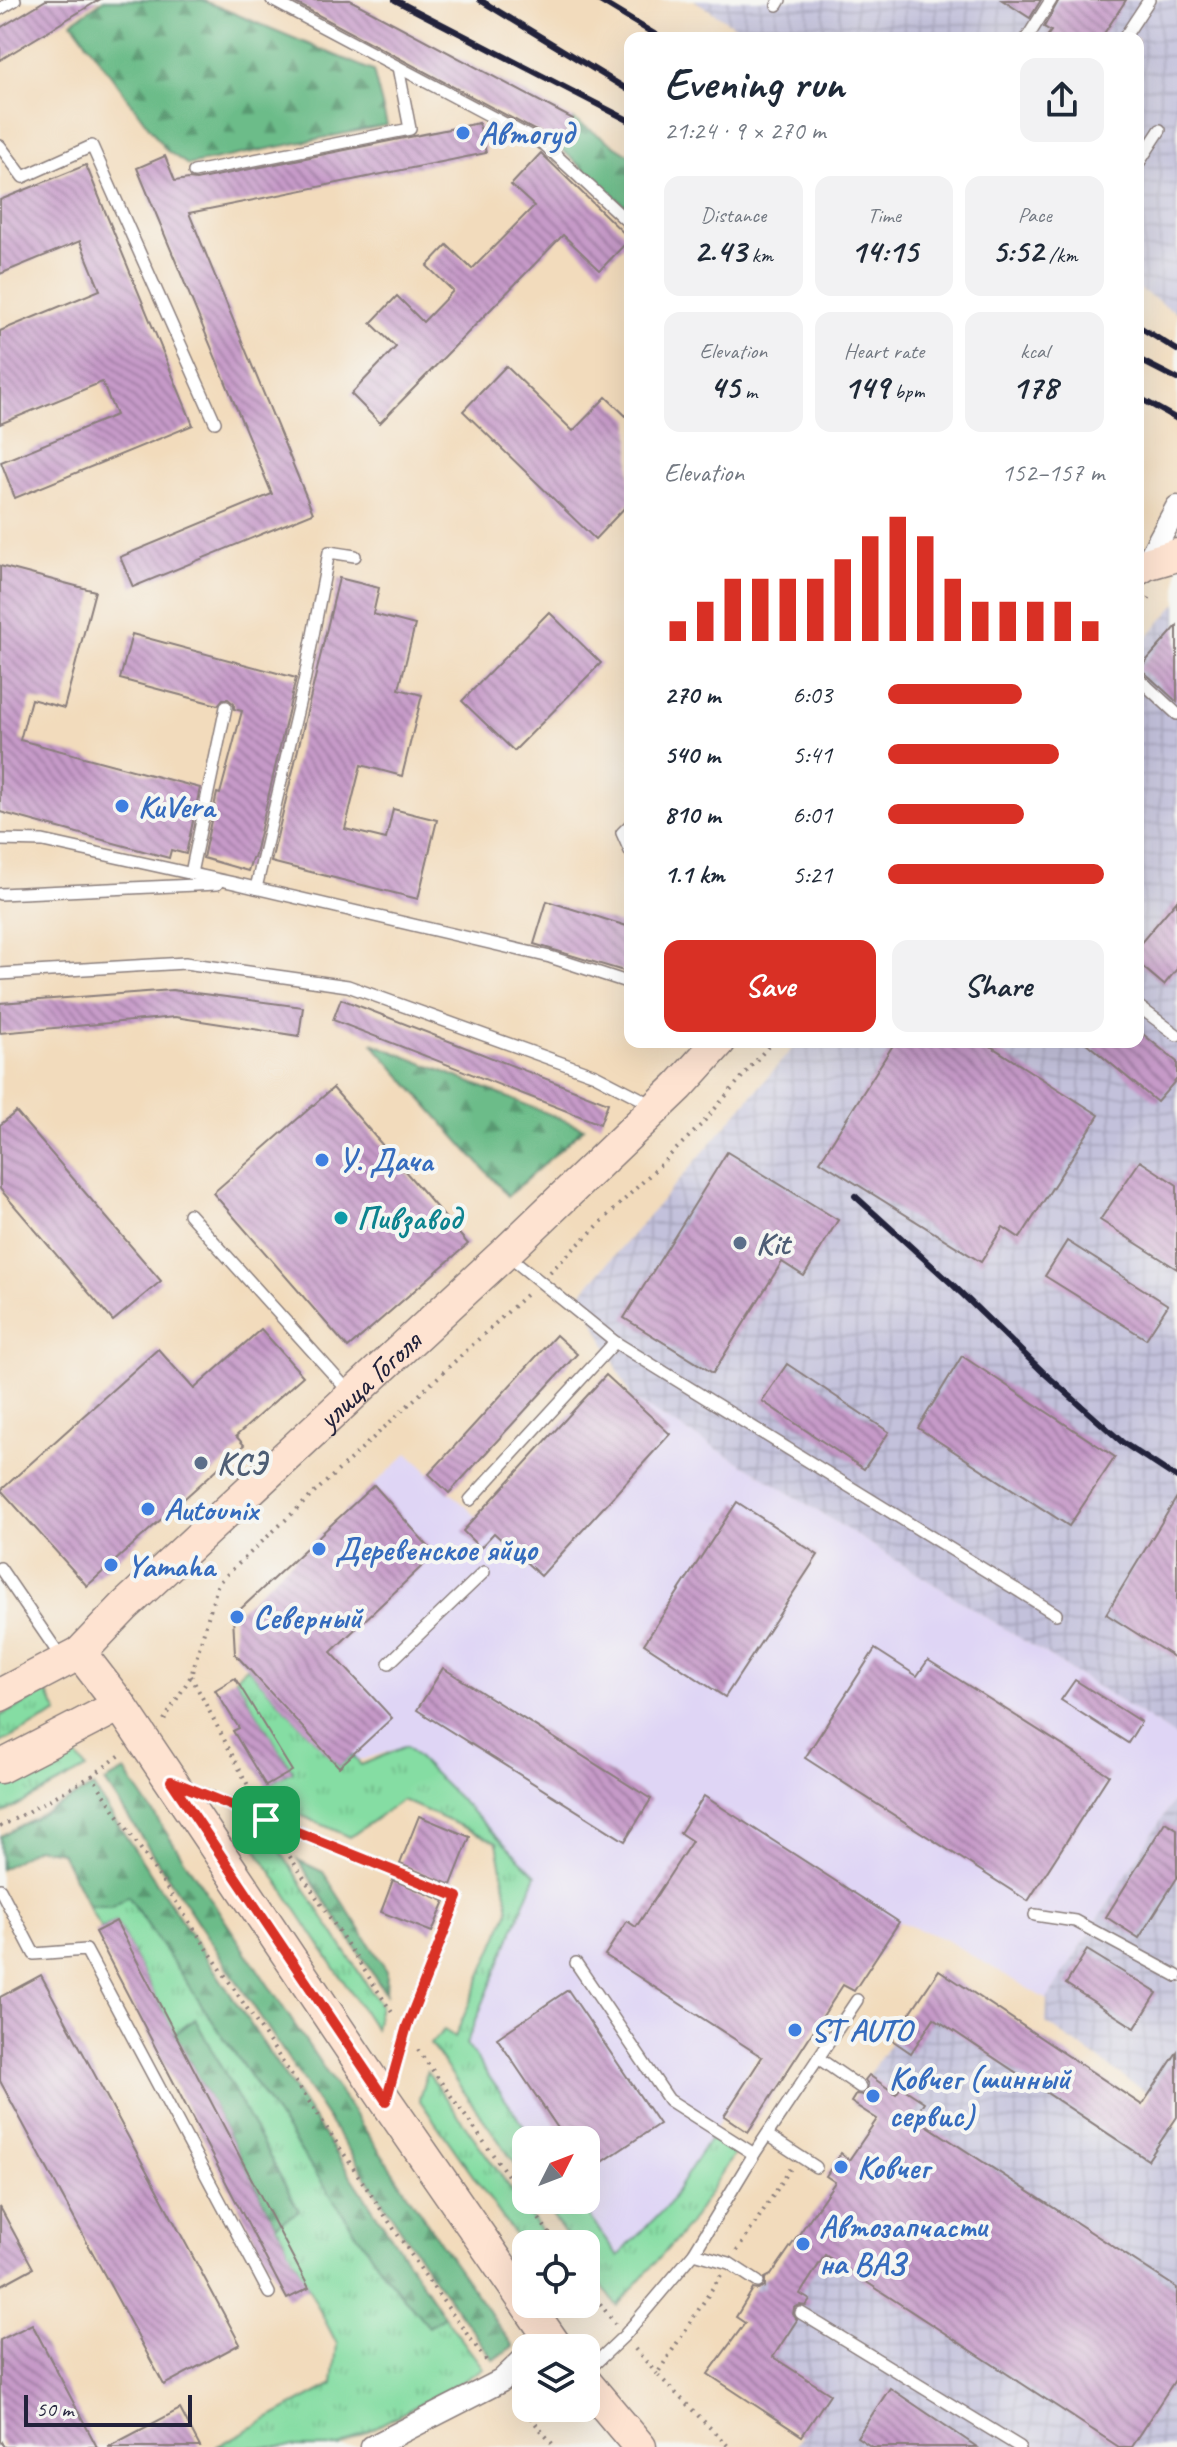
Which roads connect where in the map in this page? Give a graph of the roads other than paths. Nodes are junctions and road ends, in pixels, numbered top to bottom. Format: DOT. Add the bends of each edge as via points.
graph roads {
  1 [pos="15,0"];
  2 [pos="272,0"];
  3 [pos="1051,0"];
  4 [pos="1149,0"];
  5 [pos="0,9"];
  6 [pos="1031,32"];
  7 [pos="1128,32"];
  8 [pos="398,67"];
  9 [pos="1160,130"];
  10 [pos="0,146"];
  11 [pos="1144,155"];
  12 [pos="194,172"];
  13 [pos="624,218"];
  14 [pos="215,422"];
  15 [pos="1177,507"];
  16 [pos="1177,555"];
  17 [pos="355,556"];
  18 [pos="1145,577"];
  19 [pos="1144,684"];
  20 [pos="226,707"];
  21 [pos="1177,714"];
  22 [pos="0,840"];
  23 [pos="191,873"];
  24 [pos="234,883"];
  25 [pos="256,888"];
  26 [pos="0,894"];
  27 [pos="0,974"];
  28 [pos="624,981"];
  29 [pos="1144,1010"];
  30 [pos="1177,1035"];
  31 [pos="711,1048"];
  32 [pos="657,1107"];
  33 [pos="189,1214"];
  34 [pos="505,1253"];
  35 [pos="615,1342"];
  36 [pos="352,1395"];
  37 [pos="470,1500"];
  38 [pos="0,1568"];
  39 [pos="484,1572"];
  40 [pos="1056,1614"];
  41 [pos="72,1657"];
  42 [pos="389,1663"];
  43 [pos="0,1695"];
  44 [pos="120,1705"];
  45 [pos="0,1767"];
  46 [pos="171,1781"];
  47 [pos="0,1889"];
  48 [pos="1035,1915"];
  49 [pos="576,1963"];
  50 [pos="1177,1976"];
  51 [pos="857,2000"];
  52 [pos="818,2058"];
  53 [pos="860,2087"];
  54 [pos="386,2101"];
  55 [pos="767,2135"];
  56 [pos="754,2154"];
  57 [pos="816,2167"];
  58 [pos="694,2253"];
  59 [pos="758,2282"];
  60 [pos="269,2293"];
  61 [pos="801,2313"];
  62 [pos="533,2334"];
  63 [pos="600,2359"];
  64 [pos="512,2372"];
  65 [pos="600,2401"];
  66 [pos="634,2445"];
  67 [pos="372,2447"];
  68 [pos="1020,2447"];
  1 -- 5 [label="lane"];
  2 -- 8 [label="lane"];
  3 -- 6 [label="lane"];
  4 -- 7 [label="lane"];
  8 -- 12 [label="lane" via="410,129"];
  8 -- 13 [label="lane" via="545,145"];
  9 -- 11 [label="lane"];
  10 -- 14 [label="lane" via="23,177 92,146"];
  15 -- 18 [label="street"];
  16 -- 18 [label="main road"];
  17 -- 25 [label="lane" via="329,552"];
  19 -- 21 [label="lane"];
  20 -- 23 [label="lane"];
  22 -- 23 [label="lane" via="43,841"];
  23 -- 24 [label="lane"];
  24 -- 25 [label="lane"];
  24 -- 26 [label="lane"];
  25 -- 28 [label="lane" via="550,957"];
  27 -- 32 [label="lane" via="185,963 348,986 595,1075"];
  29 -- 30 [label="lane"];
  31 -- 32 [label="main road, улица Гоголя"];
  32 -- 34 [label="main road, улица Гоголя"];
  33 -- 36 [label="lane"];
  34 -- 35 [label="lane"];
  34 -- 36 [label="main road, улица Гоголя"];
  35 -- 37 [label="lane"];
  35 -- 40 [label="lane"];
  36 -- 41 [label="main road, улица Гоголя"];
  38 -- 41 [label="lane"];
  39 -- 42 [label="lane"];
  41 -- 43 [label="main road, улица Гоголя"];
  41 -- 44 [label="main road"];
  44 -- 45 [label="main road"];
  44 -- 46 [label="main road"];
  46 -- 54 [label="main road"];
  46 -- 54 [label="lane" via="458,1897 405,2033"];
  47 -- 60 [label="lane" via="34,1954 86,1950"];
  48 -- 50 [label="lane" via="1075,1921"];
  49 -- 56 [label="lane" via="669,2100"];
  51 -- 52 [label="lane"];
  52 -- 53 [label="lane"];
  52 -- 55 [label="lane"];
  54 -- 62 [label="main road"];
  55 -- 56 [label="lane"];
  55 -- 57 [label="lane"];
  56 -- 58 [label="lane"];
  58 -- 59 [label="lane" via="729,2263"];
  58 -- 63 [label="lane"];
  61 -- 68 [label="lane"];
  64 -- 67 [label="street"];
  65 -- 66 [label="main road"];
}
